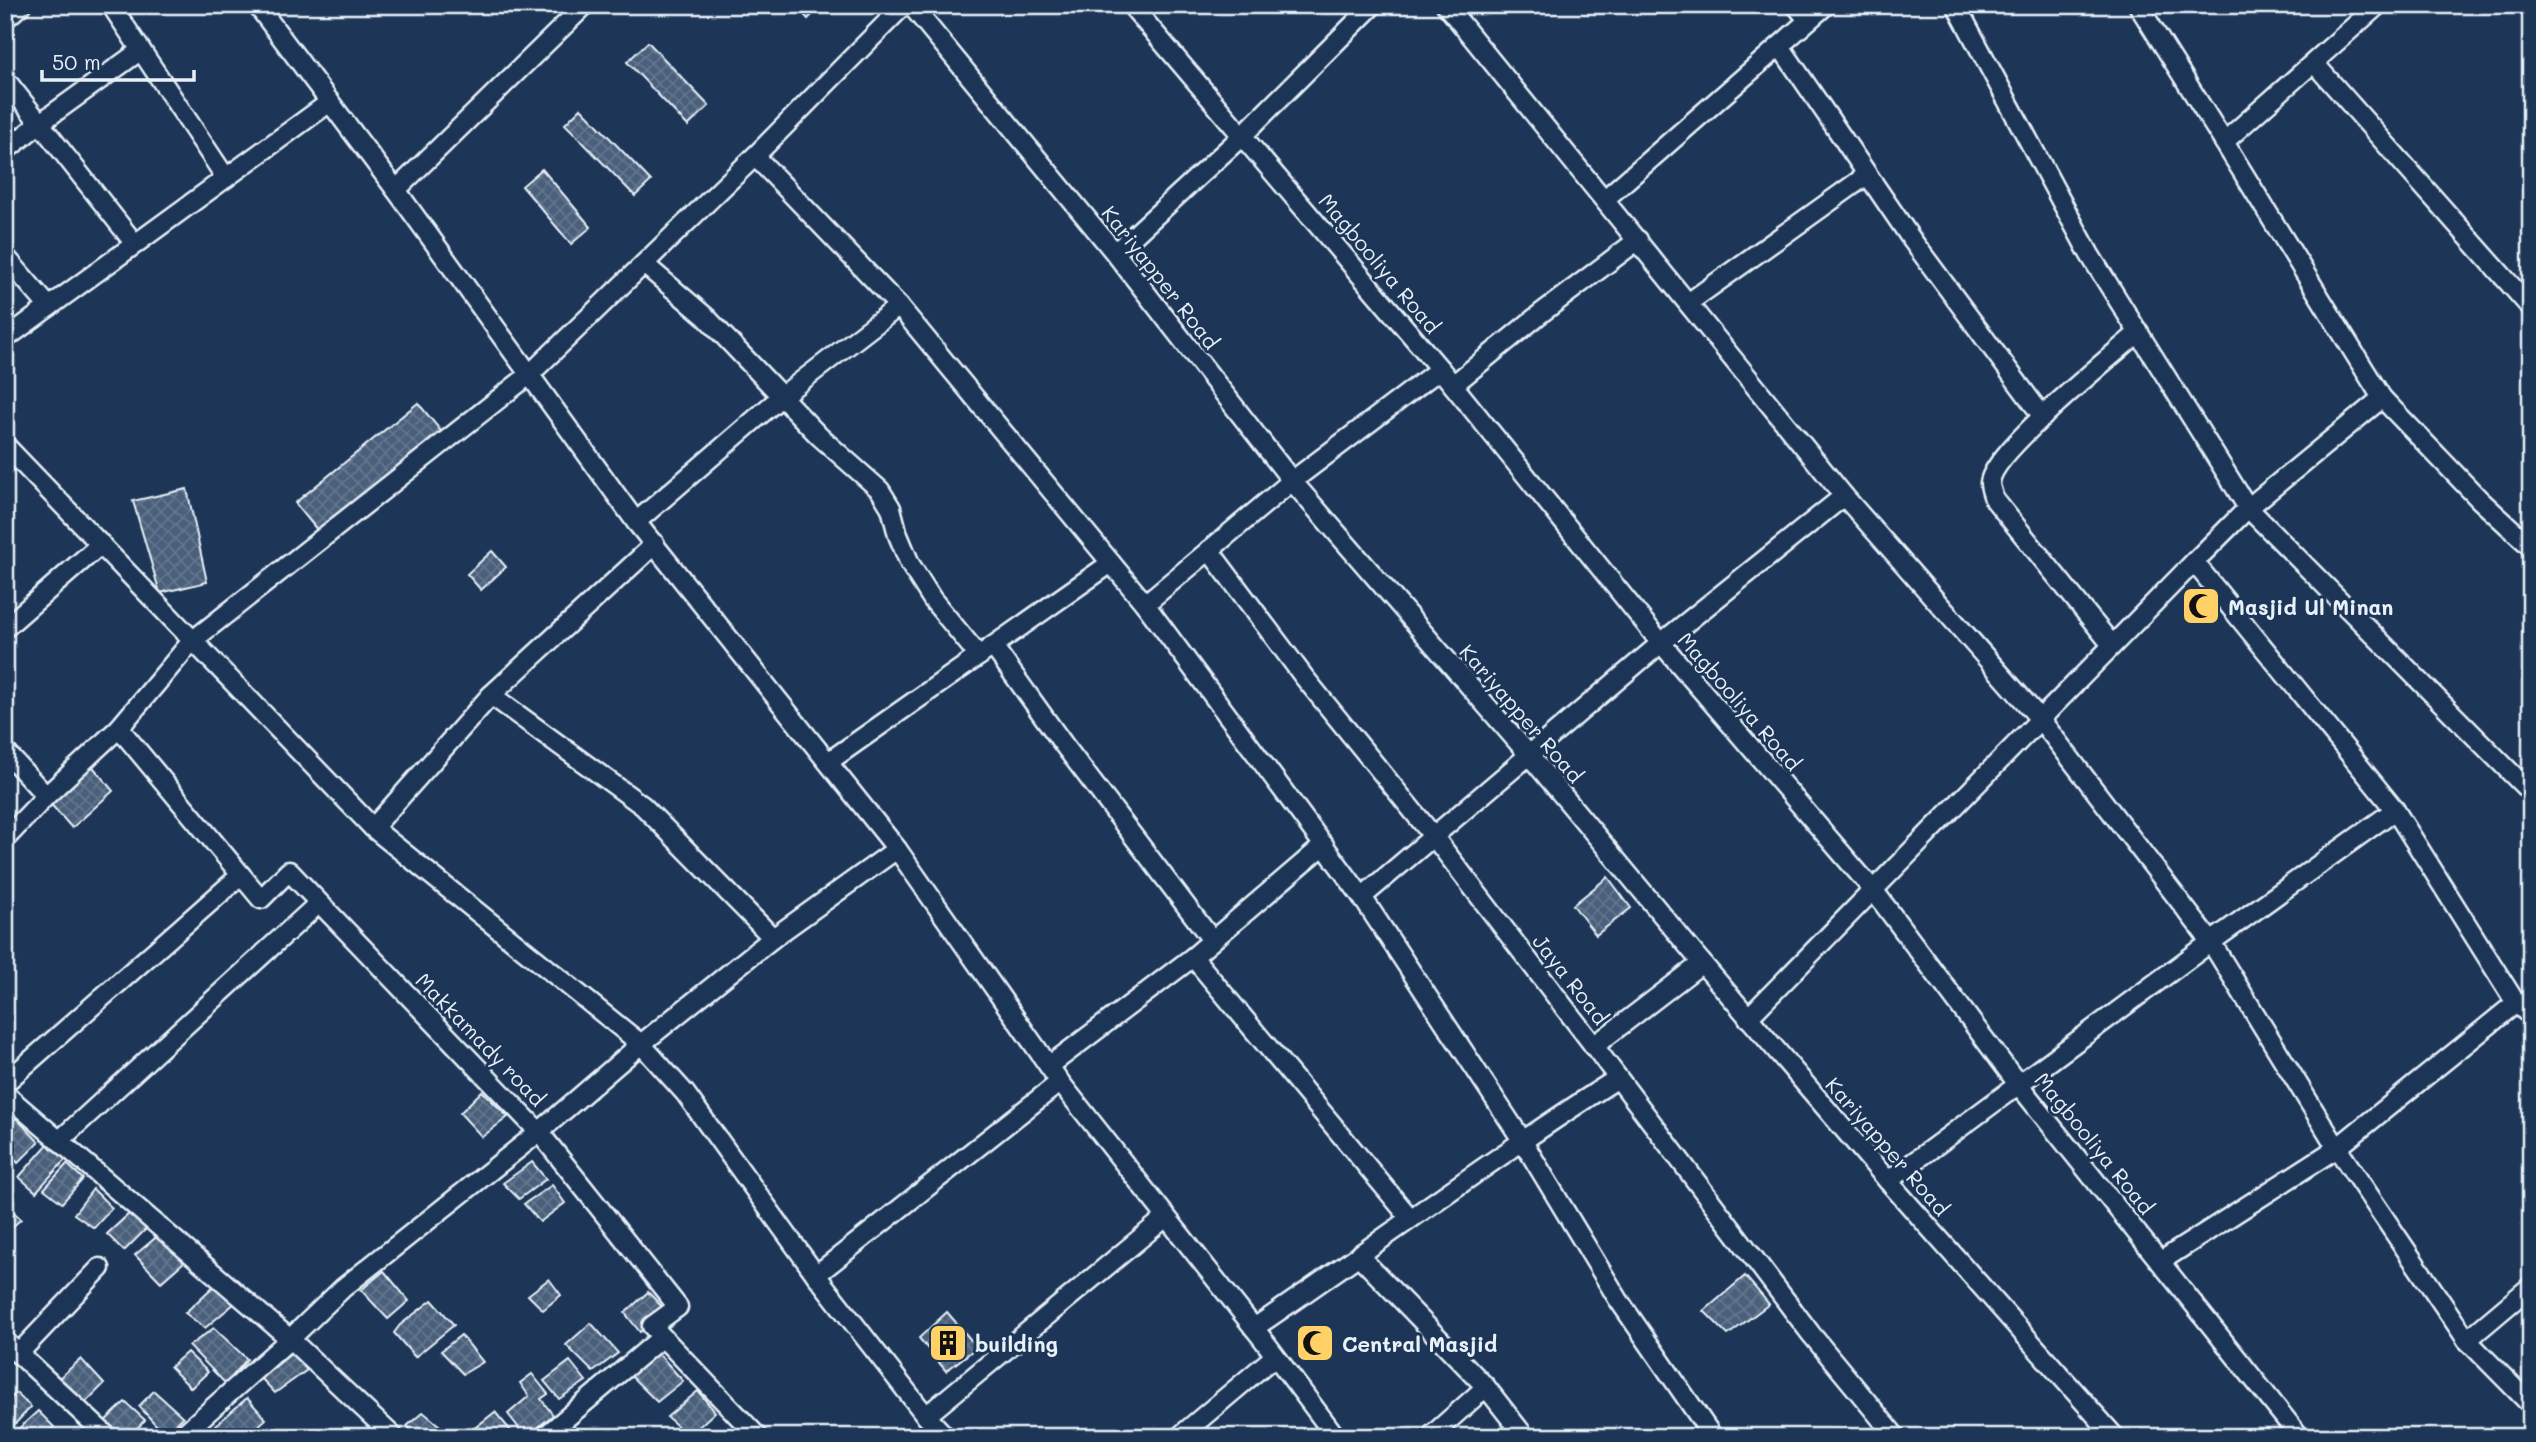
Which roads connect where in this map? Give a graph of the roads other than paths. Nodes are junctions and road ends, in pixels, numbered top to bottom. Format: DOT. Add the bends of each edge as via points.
graph roads {
  1 [pos="21,5"];
  2 [pos="111,5"];
  3 [pos="257,5"];
  4 [pos="585,5"];
  5 [pos="904,5"];
  6 [pos="911,5"];
  7 [pos="1131,5"];
  8 [pos="1373,5"];
  9 [pos="1447,5"];
  10 [pos="1796,5"];
  11 [pos="1826,5"];
  12 [pos="1956,5"];
  13 [pos="2138,5"];
  14 [pos="2370,8"];
  15 [pos="5,19"];
  16 [pos="1808,20"];
  17 [pos="1780,46"];
  18 [pos="141,50"];
  19 [pos="2314,63"];
  20 [pos="5,79"];
  21 [pos="330,102"];
  22 [pos="40,123"];
  23 [pos="1243,135"];
  24 [pos="2224,142"];
  25 [pos="5,151"];
  26 [pos="755,156"];
  27 [pos="1867,175"];
  28 [pos="226,178"];
  29 [pos="396,191"];
  30 [pos="1605,199"];
  31 [pos="1638,240"];
  32 [pos="135,244"];
  33 [pos="1115,253"];
  34 [pos="5,256"];
  35 [pos="644,264"];
  36 [pos="1688,303"];
  37 [pos="899,306"];
  38 [pos="48,307"];
  39 [pos="2531,308"];
  40 [pos="2139,332"];
  41 [pos="5,339"];
  42 [pos="1440,369"];
  43 [pos="529,375"];
  44 [pos="1452,385"];
  45 [pos="782,396"];
  46 [pos="2382,398"];
  47 [pos="2043,417"];
  48 [pos="5,445"];
  49 [pos="1292,481"];
  50 [pos="1844,496"];
  51 [pos="2248,508"];
  52 [pos="636,522"];
  53 [pos="101,544"];
  54 [pos="655,544"];
  55 [pos="2531,547"];
  56 [pos="1209,550"];
  57 [pos="2194,562"];
  58 [pos="1111,564"];
  59 [pos="1145,604"];
  60 [pos="5,628"];
  61 [pos="192,640"];
  62 [pos="1661,643"];
  63 [pos="2112,645"];
  64 [pos="986,651"];
  65 [pos="491,695"];
  66 [pos="2040,719"];
  67 [pos="119,728"];
  68 [pos="5,751"];
  69 [pos="1530,756"];
  70 [pos="828,762"];
  71 [pos="2531,793"];
  72 [pos="46,796"];
  73 [pos="2395,810"];
  74 [pos="373,828"];
  75 [pos="1434,837"];
  76 [pos="5,839"];
  77 [pos="1324,845"];
  78 [pos="897,849"];
  79 [pos="241,875"];
  80 [pos="1874,891"];
  81 [pos="1362,897"];
  82 [pos="319,903"];
  83 [pos="773,937"];
  84 [pos="1212,940"];
  85 [pos="2211,942"];
  86 [pos="1192,957"];
  87 [pos="1702,963"];
  88 [pos="2516,1003"];
  89 [pos="2531,1016"];
  90 [pos="1748,1018"];
  91 [pos="641,1044"];
  92 [pos="1594,1046"];
  93 [pos="1049,1066"];
  94 [pos="1618,1078"];
  95 [pos="1060,1082"];
  96 [pos="5,1083"];
  97 [pos="2018,1084"];
  98 [pos="5,1094"];
  99 [pos="539,1132"];
  100 [pos="1522,1140"];
  101 [pos="59,1141"];
  102 [pos="2337,1148"];
  103 [pos="1888,1181"];
  104 [pos="1167,1217"];
  105 [pos="1410,1219"];
  106 [pos="1360,1256"];
  107 [pos="2161,1261"];
  108 [pos="100,1268"];
  109 [pos="816,1275"];
  110 [pos="2531,1286"];
  111 [pos="1254,1328"];
  112 [pos="662,1337"];
  113 [pos="290,1339"];
  114 [pos="2467,1340"];
  115 [pos="11,1348"];
  116 [pos="1275,1356"];
  117 [pos="1486,1387"];
  118 [pos="2531,1405"];
  119 [pos="926,1416"];
  120 [pos="181,1436"];
  121 [pos="108,1437"];
  122 [pos="394,1437"];
  123 [pos="544,1437"];
  124 [pos="758,1437"];
  125 [pos="946,1437"];
  126 [pos="1179,1437"];
  127 [pos="1336,1437"];
  128 [pos="1430,1437"];
  129 [pos="1525,1437"];
  130 [pos="1713,1437"];
  131 [pos="1896,1437"];
  132 [pos="2115,1437"];
  133 [pos="2300,1437"];
  1 -- 15 [label="street"];
  2 -- 18 [label="street"];
  3 -- 21 [label="street"];
  4 -- 29 [label="street"];
  5 -- 26 [label="street"];
  6 -- 33 [label="street, Kariyapper Road"];
  7 -- 23 [label="street, Magbooliya Road"];
  8 -- 23 [label="street"];
  9 -- 30 [label="street"];
  10 -- 16 [label="street"];
  11 -- 16 [label="street"];
  12 -- 40 [label="street" via="2091,255"];
  13 -- 24 [label="street"];
  14 -- 19 [label="street"];
  16 -- 17 [label="street"];
  17 -- 27 [label="street"];
  17 -- 30 [label="street"];
  18 -- 22 [label="street"];
  18 -- 28 [label="street"];
  19 -- 24 [label="street"];
  19 -- 39 [label="street"];
  20 -- 22 [label="street"];
  21 -- 28 [label="street"];
  21 -- 29 [label="street"];
  22 -- 25 [label="street"];
  22 -- 32 [label="street"];
  23 -- 33 [label="street"];
  23 -- 42 [label="street, Magbooliya Road"];
  24 -- 46 [label="street"];
  26 -- 35 [label="street"];
  26 -- 37 [label="street"];
  27 -- 36 [label="street"];
  27 -- 47 [label="street"];
  28 -- 32 [label="street"];
  29 -- 43 [label="street"];
  30 -- 31 [label="street"];
  31 -- 36 [label="street"];
  31 -- 44 [label="street"];
  32 -- 38 [label="street"];
  33 -- 49 [label="street, Kariyapper Road"];
  34 -- 38 [label="street"];
  35 -- 43 [label="street"];
  35 -- 45 [label="street" via="706,317"];
  36 -- 50 [label="street"];
  37 -- 45 [label="street"];
  37 -- 58 [label="street"];
  38 -- 41 [label="street"];
  40 -- 47 [label="street"];
  40 -- 51 [label="street"];
  42 -- 44 [label="street, Magbooliya Road"];
  42 -- 49 [label="street"];
  43 -- 52 [label="street"];
  43 -- 61 [label="street"];
  44 -- 62 [label="street, Magbooliya Road"];
  45 -- 52 [label="street"];
  45 -- 64 [label="street" via="819,436 880,489 910,564 932,599"];
  46 -- 51 [label="street"];
  46 -- 55 [label="street"];
  47 -- 63 [label="street" via="1997,467 1990,482 1994,499"];
  48 -- 53 [label="street"];
  49 -- 56 [label="street"];
  49 -- 69 [label="street, Kariyapper Road"];
  50 -- 62 [label="street"];
  50 -- 66 [label="street"];
  51 -- 57 [label="street"];
  51 -- 71 [label="street"];
  52 -- 54 [label="street"];
  53 -- 60 [label="street"];
  53 -- 61 [label="street"];
  54 -- 65 [label="street"];
  54 -- 70 [label="street"];
  56 -- 59 [label="street"];
  56 -- 75 [label="street, Jaya Road" via="1304,677"];
  57 -- 63 [label="street"];
  57 -- 73 [label="street"];
  58 -- 59 [label="street"];
  58 -- 64 [label="street"];
  59 -- 77 [label="street"];
  61 -- 67 [label="street"];
  61 -- 74 [label="street"];
  62 -- 69 [label="street"];
  62 -- 80 [label="street, Magbooliya Road"];
  63 -- 66 [label="street"];
  64 -- 70 [label="street"];
  64 -- 84 [label="street" via="1064,745"];
  65 -- 74 [label="street"];
  65 -- 83 [label="street" via="643,806"];
  66 -- 80 [label="street"];
  66 -- 85 [label="street"];
  67 -- 72 [label="street"];
  67 -- 79 [label="street, Makkamady road"];
  68 -- 72 [label="street"];
  69 -- 75 [label="street"];
  69 -- 87 [label="street, Kariyapper Road"];
  70 -- 78 [label="street"];
  72 -- 76 [label="street"];
  73 -- 85 [label="street"];
  73 -- 88 [label="street"];
  74 -- 91 [label="street"];
  75 -- 81 [label="street"];
  75 -- 92 [label="street, Jaya Road"];
  77 -- 81 [label="street"];
  77 -- 84 [label="street"];
  78 -- 83 [label="street"];
  78 -- 93 [label="street"];
  79 -- 82 [label="street, Makkamady road" via="261,899 289,871"];
  79 -- 96 [label="street"];
  80 -- 90 [label="street"];
  80 -- 97 [label="street, Magbooliya Road"];
  81 -- 100 [label="street"];
  82 -- 99 [label="street, Makkamady road"];
  82 -- 101 [label="street"];
  83 -- 91 [label="street"];
  84 -- 86 [label="street"];
  85 -- 97 [label="street"];
  85 -- 102 [label="street"];
  86 -- 93 [label="street"];
  86 -- 105 [label="street"];
  87 -- 90 [label="street, Kariyapper Road"];
  87 -- 92 [label="street"];
  88 -- 89 [label="street"];
  88 -- 102 [label="street"];
  90 -- 103 [label="street, Kariyapper Road"];
  91 -- 99 [label="street"];
  91 -- 109 [label="street" via="685,1093"];
  92 -- 94 [label="street, Jaya Road"];
  93 -- 95 [label="street"];
  94 -- 100 [label="street"];
  94 -- 131 [label="street, Jaya Road" via="1811,1334"];
  95 -- 104 [label="street"];
  95 -- 109 [label="street"];
  97 -- 103 [label="street"];
  97 -- 107 [label="street, Magbooliya Road"];
  98 -- 101 [label="street"];
  99 -- 112 [label="street, Makkamady road" via="678,1307 652,1326"];
  99 -- 113 [label="street" via="343,1288"];
  100 -- 105 [label="street"];
  100 -- 130 [label="street" via="1618,1299"];
  101 -- 113 [label="street"];
  102 -- 107 [label="street"];
  102 -- 114 [label="street"];
  103 -- 132 [label="street, Kariyapper Road"];
  104 -- 111 [label="street"];
  104 -- 119 [label="street"];
  105 -- 106 [label="street"];
  106 -- 111 [label="street"];
  106 -- 117 [label="street"];
  107 -- 133 [label="street, Magbooliya Road"];
  108 -- 115 [label="street"];
  109 -- 119 [label="street"];
  110 -- 114 [label="street"];
  111 -- 116 [label="street"];
  112 -- 123 [label="street"];
  112 -- 124 [label="street"];
  113 -- 120 [label="street"];
  113 -- 122 [label="street"];
  114 -- 118 [label="street"];
  115 -- 121 [label="street"];
  116 -- 126 [label="street"];
  116 -- 127 [label="street"];
  117 -- 128 [label="street"];
  117 -- 129 [label="street"];
  119 -- 125 [label="street"];
}
